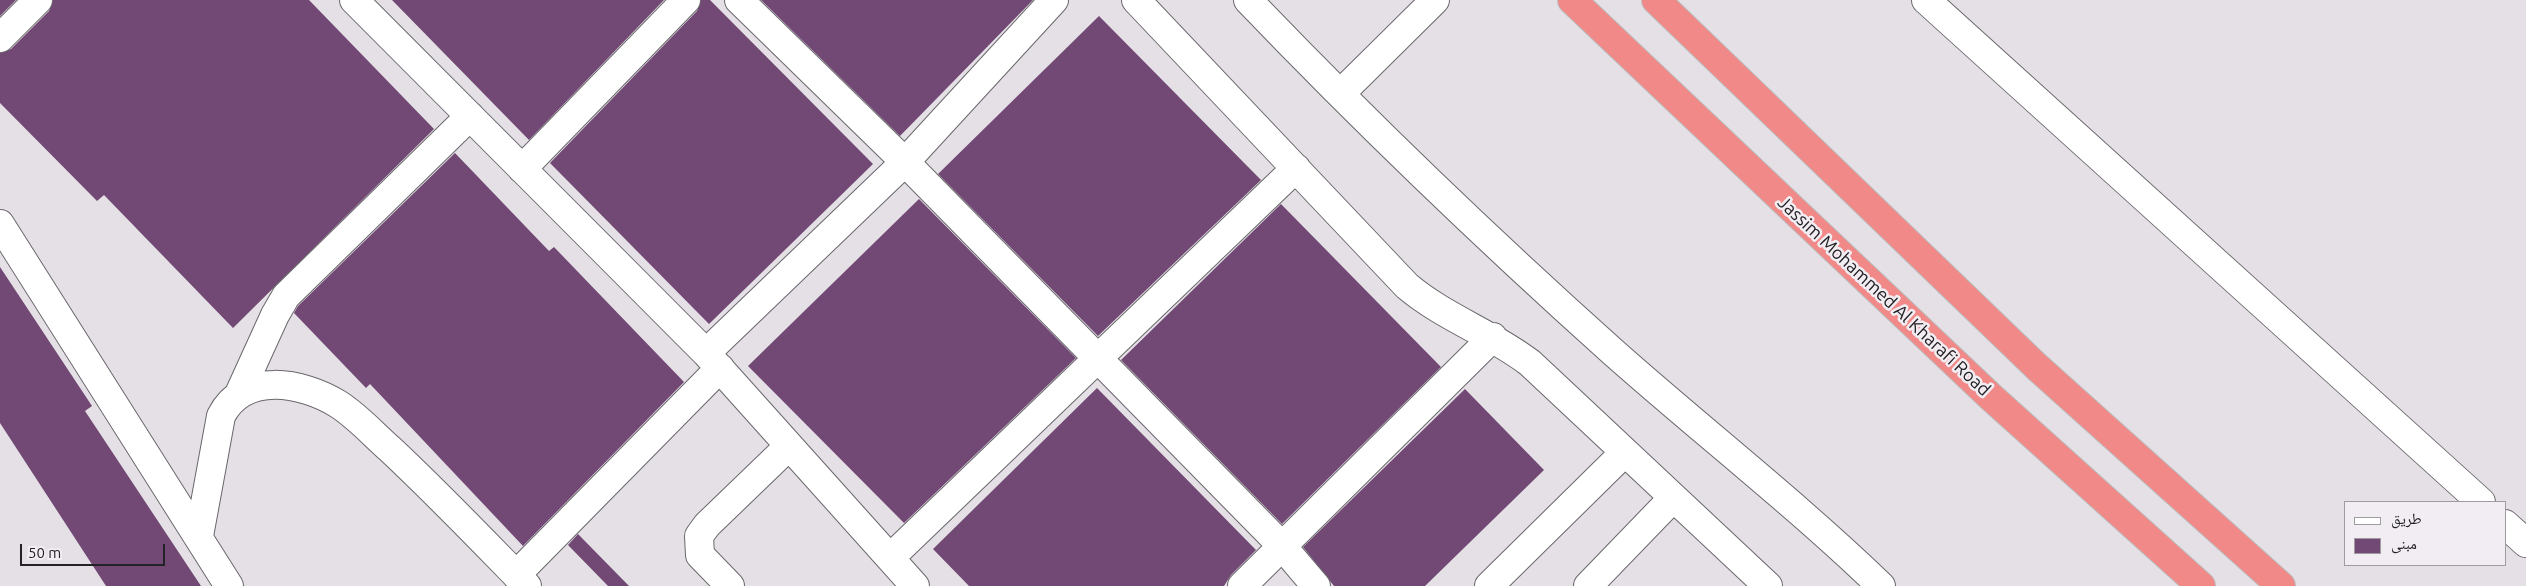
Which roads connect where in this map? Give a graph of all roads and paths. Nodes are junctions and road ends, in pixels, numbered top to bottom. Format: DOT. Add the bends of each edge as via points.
graph roads {
  1 [pos="38,0"];
  2 [pos="354,0"];
  3 [pos="686,0"];
  4 [pos="739,0"];
  5 [pos="1054,0"];
  6 [pos="1136,0"];
  7 [pos="1248,0"];
  8 [pos="1435,0"];
  9 [pos="1572,0"];
  10 [pos="1656,0"];
  11 [pos="1926,0"];
  12 [pos="0,38"];
  13 [pos="1340,94"];
  14 [pos="470,116"];
  15 [pos="905,162"];
  16 [pos="1296,168"];
  17 [pos="522,169"];
  18 [pos="0,224"];
  19 [pos="1493,337"];
  20 [pos="1097,358"];
  21 [pos="713,360"];
  22 [pos="238,394"];
  23 [pos="789,446"];
  24 [pos="1624,453"];
  25 [pos="1672,499"];
  26 [pos="2480,501"];
  27 [pos="2506,525"];
  28 [pos="199,536"];
  29 [pos="2526,543"];
  30 [pos="1282,546"];
  31 [pos="890,558"];
  32 [pos="1738,559"];
  33 [pos="522,580"];
  34 [pos="229,586"];
  35 [pos="730,586"];
  36 [pos="915,586"];
  37 [pos="1242,586"];
  38 [pos="1316,586"];
  39 [pos="1489,586"];
  40 [pos="1588,586"];
  41 [pos="1735,586"];
  42 [pos="1768,586"];
  43 [pos="1881,586"];
  44 [pos="2201,586"];
  45 [pos="2281,586"];
  1 -- 12 [label="street"];
  2 -- 14 [label="street"];
  3 -- 17 [label="street"];
  4 -- 15 [label="street"];
  5 -- 15 [label="street"];
  6 -- 16 [label="street"];
  7 -- 13 [label="street"];
  8 -- 13 [label="street"];
  9 -- 44 [label="highway, Jassim Mohammed Al Kharafi Road" via="1992,398"];
  10 -- 45 [label="highway" via="2037,367"];
  11 -- 26 [label="street"];
  13 -- 43 [label="street" via="1578,320 1813,522"];
  14 -- 17 [label="street"];
  14 -- 22 [label="street" via="286,296"];
  15 -- 20 [label="street"];
  15 -- 21 [label="street"];
  16 -- 19 [label="street" via="1407,286 1436,309"];
  16 -- 20 [label="street"];
  17 -- 21 [label="street"];
  18 -- 28 [label="street"];
  19 -- 24 [label="street" via="1530,363"];
  19 -- 30 [label="street"];
  20 -- 30 [label="street"];
  20 -- 31 [label="street"];
  21 -- 23 [label="street"];
  21 -- 33 [label="street"];
  22 -- 28 [label="street" via="221,416"];
  22 -- 33 [label="street" via="248,388 270,384 311,391 338,404 401,460"];
  23 -- 31 [label="street"];
  23 -- 35 [label="street" via="699,536 700,555"];
  24 -- 25 [label="street"];
  24 -- 39 [label="street"];
  25 -- 32 [label="street"];
  25 -- 40 [label="street"];
  27 -- 29 [label="street"];
  28 -- 34 [label="street"];
  30 -- 37 [label="street"];
  30 -- 38 [label="street"];
  31 -- 36 [label="street"];
  32 -- 41 [label="street"];
  32 -- 42 [label="street"];
}
